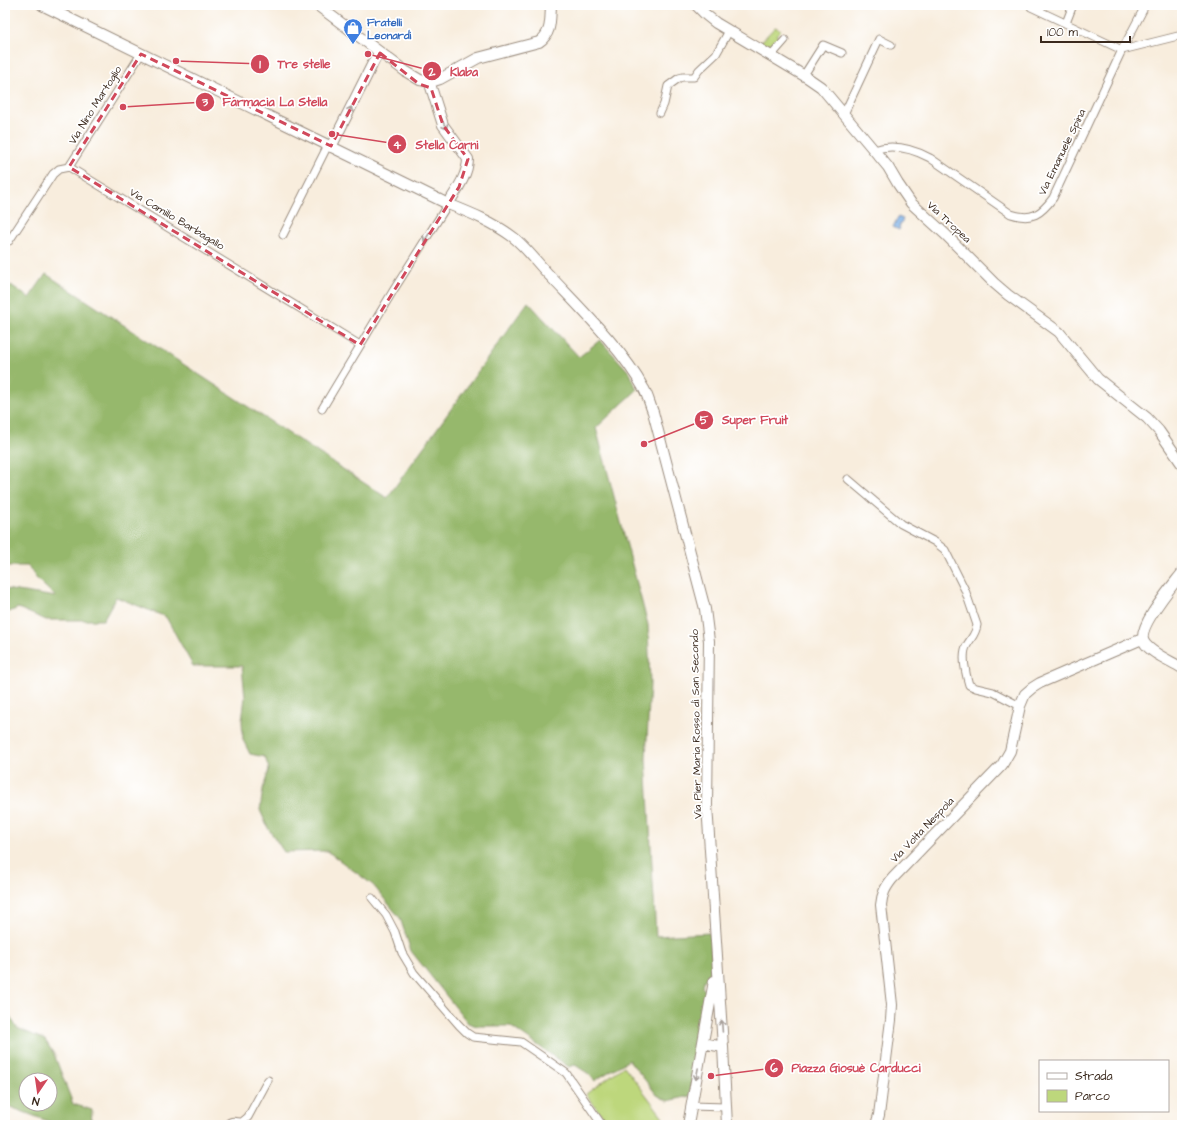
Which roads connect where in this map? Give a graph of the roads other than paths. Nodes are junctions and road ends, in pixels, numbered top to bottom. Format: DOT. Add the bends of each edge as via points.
graph roads {
  1 [pos="42,5"];
  2 [pos="317,5"];
  3 [pos="552,5"];
  4 [pos="696,5"];
  5 [pos="1032,5"];
  6 [pos="1072,5"];
  7 [pos="1143,10"];
  8 [pos="1066,23"];
  9 [pos="729,31"];
  10 [pos="1182,35"];
  11 [pos="785,40"];
  12 [pos="890,45"];
  13 [pos="1122,50"];
  14 [pos="380,53"];
  15 [pos="141,54"];
  16 [pos="842,54"];
  17 [pos="771,56"];
  18 [pos="804,75"];
  19 [pos="431,85"];
  20 [pos="660,113"];
  21 [pos="844,114"];
  22 [pos="330,146"];
  23 [pos="874,150"];
  24 [pos="69,168"];
  25 [pos="448,204"];
  26 [pos="283,235"];
  27 [pos="5,242"];
  28 [pos="360,345"];
  29 [pos="322,409"];
  30 [pos="1182,464"];
  31 [pos="848,479"];
  32 [pos="1182,573"];
  33 [pos="1142,639"];
  34 [pos="1182,668"];
  35 [pos="1020,706"];
  36 [pos="372,898"];
  37 [pos="716,944"];
  38 [pos="703,1043"];
  39 [pos="723,1047"];
  40 [pos="268,1080"];
  41 [pos="691,1106"];
  42 [pos="726,1107"];
  43 [pos="227,1125"];
  44 [pos="602,1125"];
  45 [pos="688,1125"];
  46 [pos="727,1125"];
  47 [pos="876,1125"];
  1 -- 15 [label="street, Via Pier Maria Rosso di San Secondo"];
  2 -- 14 [label="street"];
  3 -- 19 [label="street" via="549,30 544,39 532,45 478,58 458,68 437,85"];
  4 -- 9 [label="street, Via Tropea"];
  5 -- 8 [label="street" via="1031,8"];
  6 -- 8 [label="street"];
  7 -- 13 [label="street, Via Emanuele Spina"];
  8 -- 13 [label="street"];
  9 -- 17 [label="street, Via Tropea"];
  9 -- 20 [label="street" via="716,54 694,77 679,78 668,86"];
  10 -- 13 [label="street"];
  11 -- 17 [label="street"];
  12 -- 21 [label="street" via="879,38"];
  13 -- 23 [label="street, Via Emanuele Spina" via="1054,198 1046,208 1032,216 1025,218 1011,214 919,153 890,147"];
  14 -- 19 [label="street" via="419,84"];
  22 -- 14 [label="street, one-way"];
  15 -- 22 [label="street, Via Pier Maria Rosso di San Secondo"];
  15 -- 24 [label="street, Via Nino Martoglio"];
  16 -- 18 [label="street" via="823,45"];
  17 -- 18 [label="street, Via Tropea"];
  18 -- 21 [label="street, Via Tropea" via="821,87"];
  19 -- 25 [label="street, one-way" via="443,126 468,159 459,187"];
  21 -- 23 [label="street, Via Tropea"];
  22 -- 25 [label="street, Via Pier Maria Rosso di San Secondo"];
  22 -- 26 [label="street"];
  23 -- 30 [label="street, Via Tropea" via="912,203 994,283 1058,332 1098,379 1147,418"];
  24 -- 27 [label="street" via="59,169 53,174 9,241"];
  24 -- 28 [label="street, Via Camillo Barbagallo"];
  25 -- 28 [label="street, one-way"];
  25 -- 37 [label="street, Via Pier Maria Rosso di San Secondo" via="484,218 515,239 615,347 645,390 653,412 705,609 709,641 707,805"];
  28 -- 29 [label="street"];
  31 -- 35 [label="street" via="901,524 945,550 977,625 964,651 968,685 993,692"];
  32 -- 33 [label="street" via="1149,619"];
  33 -- 34 [label="street" via="1154,652"];
  33 -- 35 [label="street, Via Volta Nespola" via="1040,683 1025,694"];
  35 -- 47 [label="street, Via Volta Nespola" via="1010,751 1002,765 892,879 882,896 892,1005"];
  36 -- 44 [label="street" via="389,921 402,953 414,973 467,1034 473,1037 521,1042 566,1074"];
  37 -- 38 [label="street" via="714,985"];
  39 -- 37 [label="street, Via Pier Maria Rosso di San Secondo, one-way"];
  38 -- 39 [label="street"];
  38 -- 41 [label="street, one-way"];
  39 -- 42 [label="street, Via Pier Maria Rosso di San Secondo"];
  40 -- 43 [label="street" via="248,1117 242,1122 232,1121"];
  41 -- 42 [label="street"];
  41 -- 45 [label="street"];
  42 -- 46 [label="street, Via Pier Maria Rosso di San Secondo"];
}
